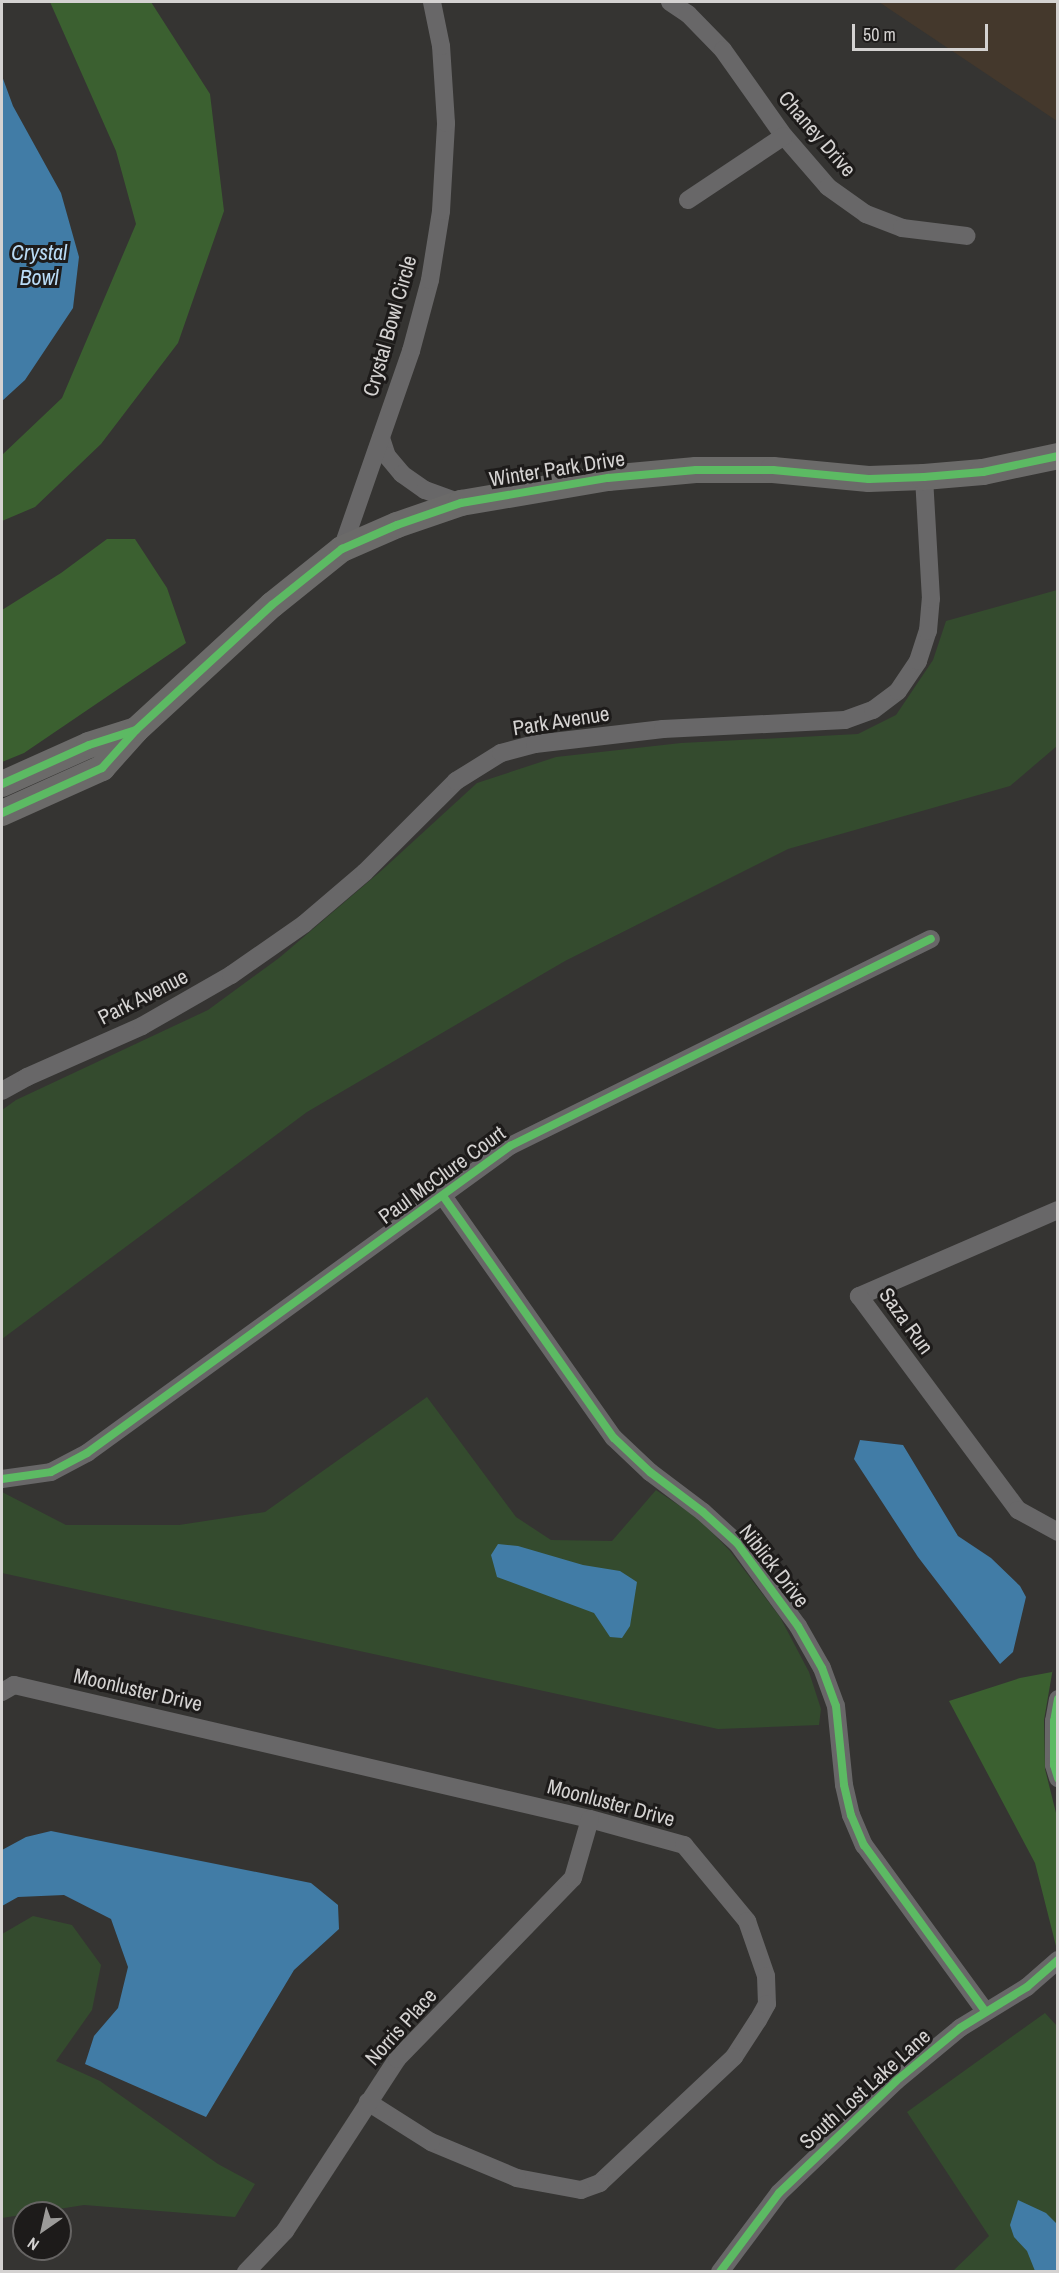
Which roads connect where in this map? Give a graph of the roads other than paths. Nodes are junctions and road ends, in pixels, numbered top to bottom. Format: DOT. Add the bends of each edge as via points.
graph roads {
  1 [pos="432,2"];
  2 [pos="670,2"];
  3 [pos="784,136"];
  4 [pos="688,200"];
  5 [pos="967,236"];
  6 [pos="381,438"];
  7 [pos="1058,456"];
  8 [pos="924,477"];
  9 [pos="461,503"];
  10 [pos="342,549"];
  11 [pos="136,730"];
  12 [pos="2,784"];
  13 [pos="2,813"];
  14 [pos="931,939"];
  15 [pos="2,1091"];
  16 [pos="444,1196"];
  17 [pos="1058,1210"];
  18 [pos="2,1479"];
  19 [pos="1058,1532"];
  20 [pos="2,1692"];
  21 [pos="1058,1699"];
  22 [pos="1058,1778"];
  23 [pos="590,1819"];
  24 [pos="1058,1960"];
  25 [pos="985,2011"];
  26 [pos="368,2102"];
  27 [pos="246,2271"];
  28 [pos="720,2271"];
  1 -- 6 [label="street, Crystal Bowl Circle" via="441,46 446,123 441,211 430,280"];
  2 -- 3 [label="street, Chaney Drive" via="688,14 723,50"];
  3 -- 4 [label="street"];
  3 -- 5 [label="street, Chaney Drive" via="828,188 866,214 902,228"];
  6 -- 9 [label="street" via="387,456 402,474 425,490"];
  6 -- 10 [label="street, Crystal Bowl Circle"];
  7 -- 8 [label="street, Winter Park Drive" via="983,472"];
  8 -- 9 [label="street, Winter Park Drive" via="869,479 773,470 696,471 608,478"];
  8 -- 15 [label="street, Park Avenue" via="931,599 928,631 918,661 897,691 873,710 845,720 663,729 535,744 501,753 456,781 365,872 304,924 231,975 142,1026"];
  9 -- 10 [label="street, Winter Park Drive"];
  10 -- 11 [label="street, Winter Park Drive" via="272,605"];
  11 -- 12 [label="street, Winter Park Drive" via="88,745"];
  11 -- 13 [label="street, Winter Park Drive" via="102,768"];
  14 -- 16 [label="street, Paul McClure Court" via="510,1146"];
  16 -- 18 [label="street, Paul McClure Court" via="87,1453 51,1472"];
  16 -- 25 [label="street, Niblick Drive" via="614,1438 737,1543 798,1626 822,1668 836,1706 844,1785 864,1845"];
  17 -- 19 [label="street, Saza Run" via="859,1296 1018,1510"];
  20 -- 23 [label="street, Moonluster Drive" via="14,1685"];
  21 -- 22 [label="street" via="1054,1721 1054,1765"];
  23 -- 26 [label="street, Norris Place" via="573,1878 397,2059"];
  23 -- 26 [label="street, Moonluster Drive" via="684,1845 747,1921 766,1976 767,2004 734,2057 600,2183 581,2190 517,2178 431,2142"];
  24 -- 25 [label="street, South Lost Lake Lane" via="1027,1987"];
  25 -- 28 [label="street, South Lost Lake Lane" via="896,2080 779,2193"];
  26 -- 27 [label="street, Norris Place" via="285,2231"];
}
